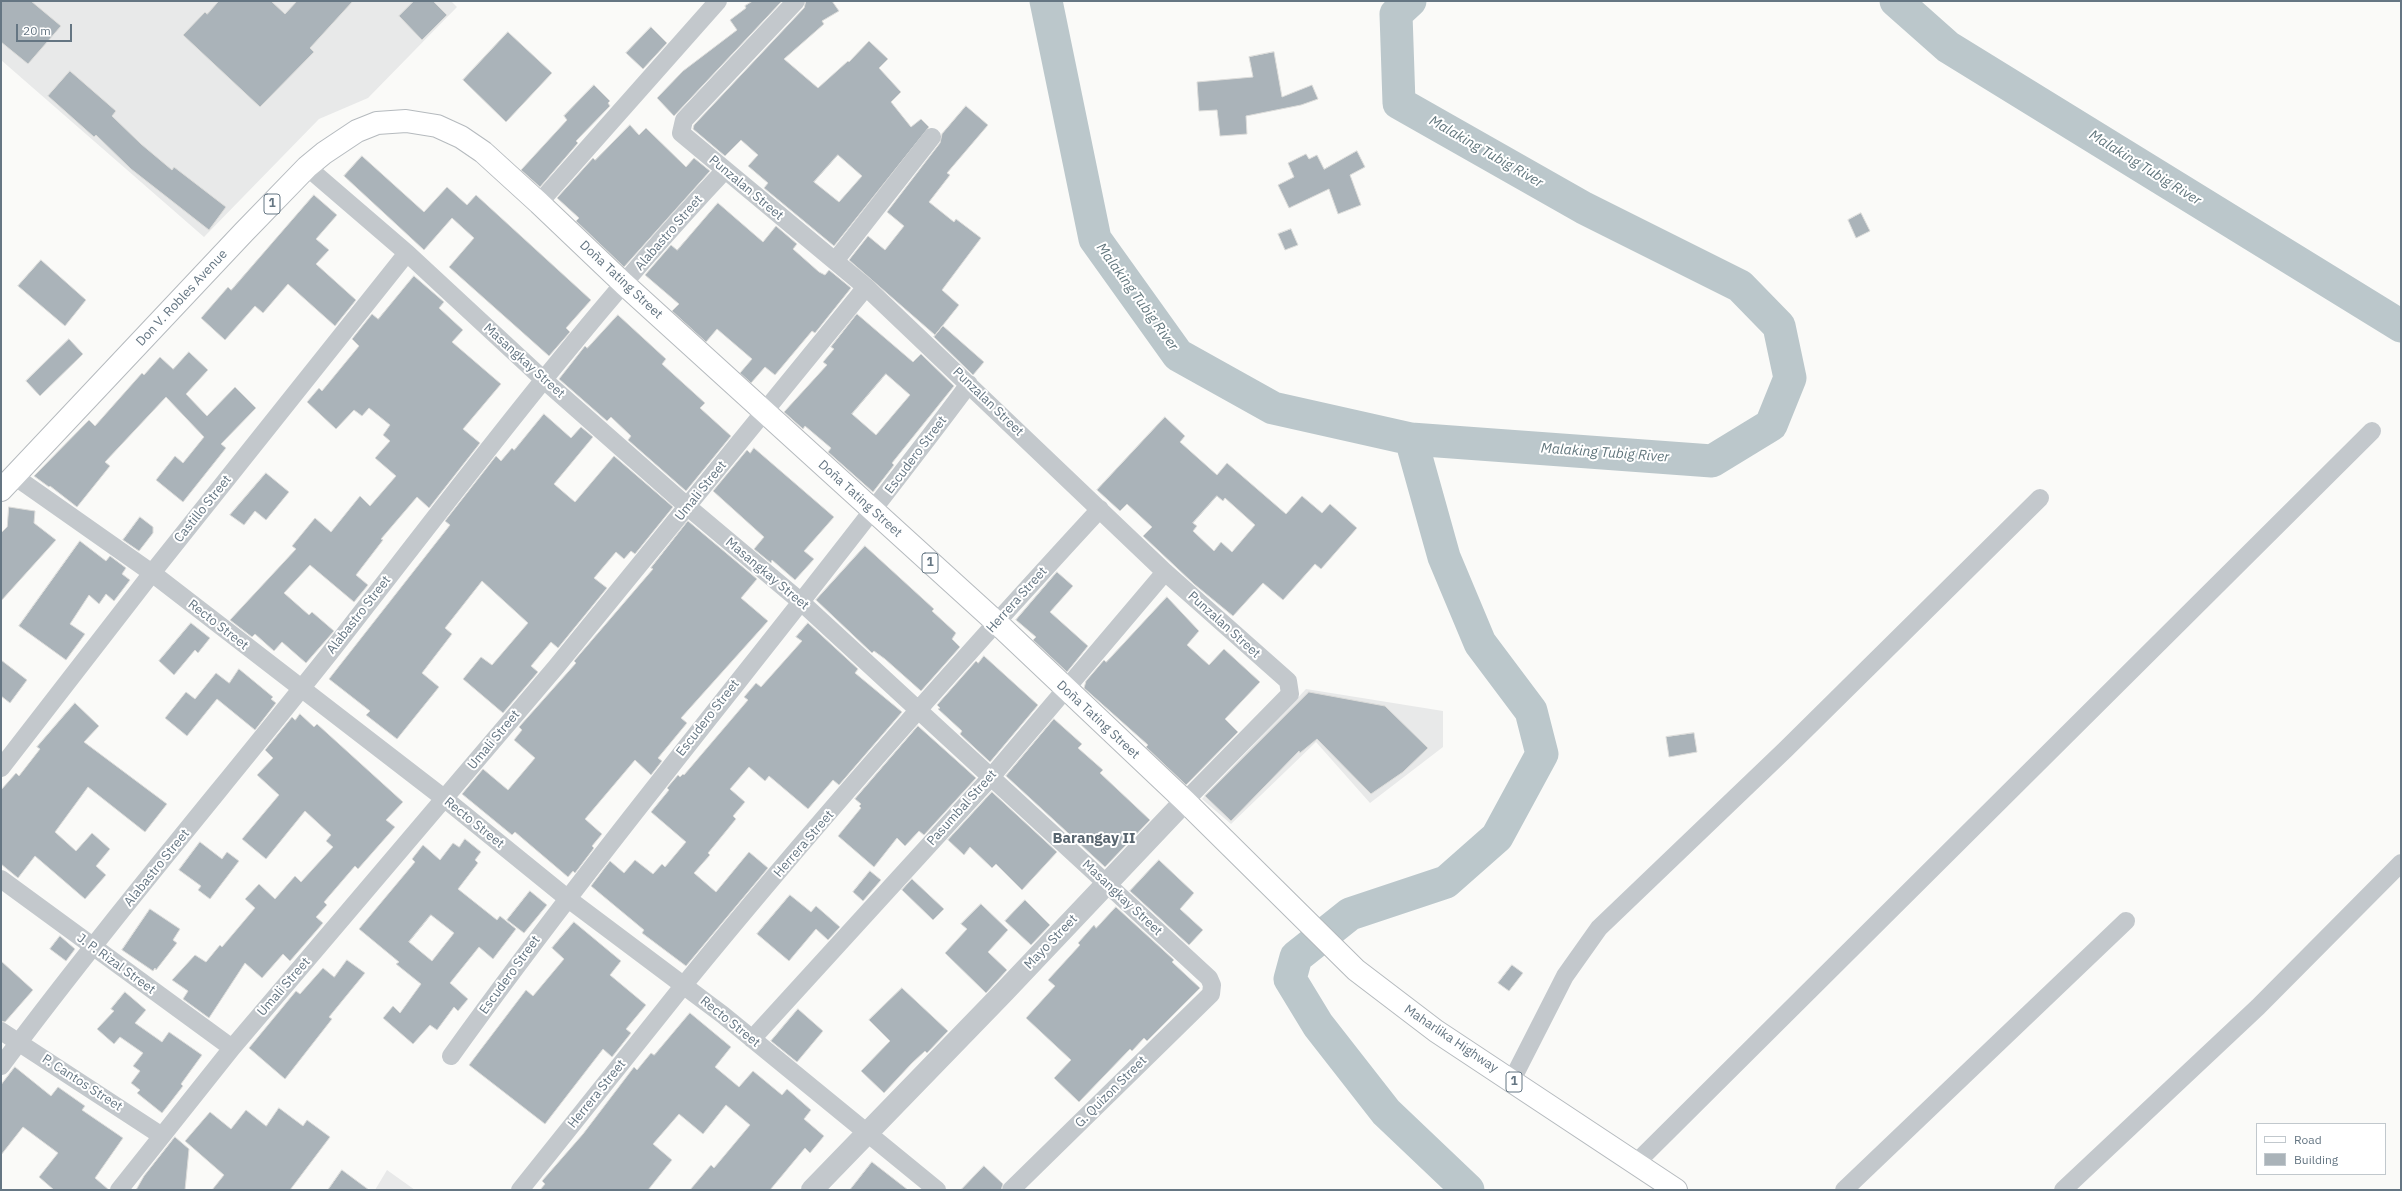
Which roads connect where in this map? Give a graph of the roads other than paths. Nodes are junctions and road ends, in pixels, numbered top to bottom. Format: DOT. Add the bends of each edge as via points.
graph roads {
  1 [pos="718,1"];
  2 [pos="796,1"];
  3 [pos="377,123"];
  4 [pos="932,137"];
  5 [pos="308,167"];
  6 [pos="725,170"];
  7 [pos="539,203"];
  8 [pos="407,253"];
  9 [pos="835,261"];
  10 [pos="624,284"];
  11 [pos="866,287"];
  12 [pos="544,380"];
  13 [pos="970,384"];
  14 [pos="765,413"];
  15 [pos="2372,431"];
  16 [pos="5,478"];
  17 [pos="2040,498"];
  18 [pos="688,507"];
  19 [pos="1100,509"];
  20 [pos="874,512"];
  21 [pos="1166,572"];
  22 [pos="152,574"];
  23 [pos="800,602"];
  24 [pos="996,622"];
  25 [pos="301,689"];
  26 [pos="1066,690"];
  27 [pos="1290,694"];
  28 [pos="919,710"];
  29 [pos="1,768"];
  30 [pos="992,776"];
  31 [pos="445,799"];
  32 [pos="1185,801"];
  33 [pos="2401,864"];
  34 [pos="1,879"];
  35 [pos="1107,884"];
  36 [pos="567,898"];
  37 [pos="2126,921"];
  38 [pos="1315,930"];
  39 [pos="93,947"];
  40 [pos="684,985"];
  41 [pos="1211,994"];
  42 [pos="1,1031"];
  43 [pos="752,1039"];
  44 [pos="19,1042"];
  45 [pos="232,1048"];
  46 [pos="451,1056"];
  47 [pos="1,1066"];
  48 [pos="1512,1080"];
  49 [pos="867,1134"];
  50 [pos="162,1136"];
  51 [pos="1636,1163"];
  52 [pos="119,1190"];
  53 [pos="520,1190"];
  54 [pos="812,1190"];
  55 [pos="937,1190"];
  56 [pos="1011,1190"];
  57 [pos="1676,1190"];
  58 [pos="1844,1190"];
  59 [pos="2063,1190"];
  1 -- 7 [label="street"];
  2 -- 6 [label="street, Punzalan Street" via="684,120 681,133"];
  3 -- 5 [label="main road, Don V. Robles Avenue / 1" via="340,141"];
  3 -- 7 [label="main road, Doña Tating Street / 1" via="406,121 436,126 461,137 483,152"];
  4 -- 9 [label="street"];
  5 -- 8 [label="street, Masangkay Street"];
  5 -- 16 [label="main road, Don V. Robles Avenue / 1"];
  6 -- 9 [label="street, Punzalan Street"];
  6 -- 10 [label="street, Alabastro Street"];
  7 -- 10 [label="main road, Doña Tating Street / 1"];
  8 -- 12 [label="street, Masangkay Street"];
  8 -- 22 [label="street, Castillo Street"];
  9 -- 11 [label="street, Punzalan Street"];
  10 -- 12 [label="street, Alabastro Street"];
  10 -- 14 [label="main road, Doña Tating Street / 1"];
  11 -- 13 [label="street, Punzalan Street"];
  11 -- 14 [label="street, Umali Street"];
  12 -- 18 [label="street, Masangkay Street"];
  12 -- 25 [label="street, Alabastro Street"];
  13 -- 19 [label="street, Punzalan Street"];
  13 -- 20 [label="street, Escudero Street"];
  14 -- 18 [label="street, Umali Street"];
  14 -- 20 [label="main road, Doña Tating Street / 1"];
  15 -- 51 [label="street"];
  16 -- 22 [label="street, Recto Street"];
  17 -- 48 [label="street" via="1785,750 1599,928 1565,976"];
  18 -- 23 [label="street, Masangkay Street"];
  18 -- 31 [label="street, Umali Street"];
  19 -- 21 [label="street, Punzalan Street"];
  19 -- 24 [label="street, Herrera Street"];
  20 -- 23 [label="street, Escudero Street"];
  20 -- 24 [label="main road, Doña Tating Street / 1"];
  21 -- 26 [label="street, Pasumbal Street"];
  21 -- 27 [label="street, Punzalan Street" via="1288,681"];
  22 -- 25 [label="street, Recto Street"];
  22 -- 29 [label="street, Castillo Street"];
  23 -- 28 [label="street, Masangkay Street"];
  23 -- 36 [label="street, Escudero Street"];
  24 -- 26 [label="main road, Doña Tating Street / 1"];
  24 -- 28 [label="street, Herrera Street"];
  25 -- 31 [label="street, Recto Street"];
  25 -- 39 [label="street, Alabastro Street"];
  26 -- 30 [label="street, Pasumbal Street"];
  26 -- 32 [label="main road, Doña Tating Street / 1"];
  27 -- 32 [label="street, Mayo Street"];
  28 -- 30 [label="street, Masangkay Street"];
  28 -- 40 [label="street, Herrera Street"];
  30 -- 35 [label="street, Masangkay Street"];
  30 -- 43 [label="street, Pasumbal Street"];
  31 -- 36 [label="street, Recto Street"];
  31 -- 45 [label="street, Umali Street"];
  32 -- 35 [label="street, Mayo Street"];
  32 -- 38 [label="main road, Doña Tating Street / 1"];
  33 -- 59 [label="street" via="2258,1007"];
  34 -- 39 [label="street, J. P. Rizal Street"];
  35 -- 41 [label="street, Masangkay Street" via="1209,978 1212,985"];
  35 -- 49 [label="street, Mayo Street"];
  36 -- 40 [label="street, Recto Street"];
  36 -- 46 [label="street, Escudero Street"];
  37 -- 58 [label="street"];
  38 -- 48 [label="main road, Maharlika Highway / 1" via="1356,970 1436,1031"];
  39 -- 44 [label="street, Alabastro Street"];
  39 -- 45 [label="street, J. P. Rizal Street"];
  40 -- 43 [label="street, Recto Street"];
  40 -- 53 [label="street, Herrera Street"];
  41 -- 56 [label="street, G. Quizon Street"];
  42 -- 44 [label="street, P. Cantos Street"];
  43 -- 49 [label="street, Recto Street"];
  44 -- 47 [label="street, Alabastro Street"];
  44 -- 50 [label="street, P. Cantos Street"];
  45 -- 50 [label="street, Umali Street"];
  48 -- 51 [label="main road, Maharlika Highway / 1"];
  49 -- 54 [label="street, Mayo Street"];
  49 -- 55 [label="street, Recto Street"];
  50 -- 52 [label="street, Umali Street"];
  51 -- 57 [label="main road, Maharlika Highway / 1"];
}
